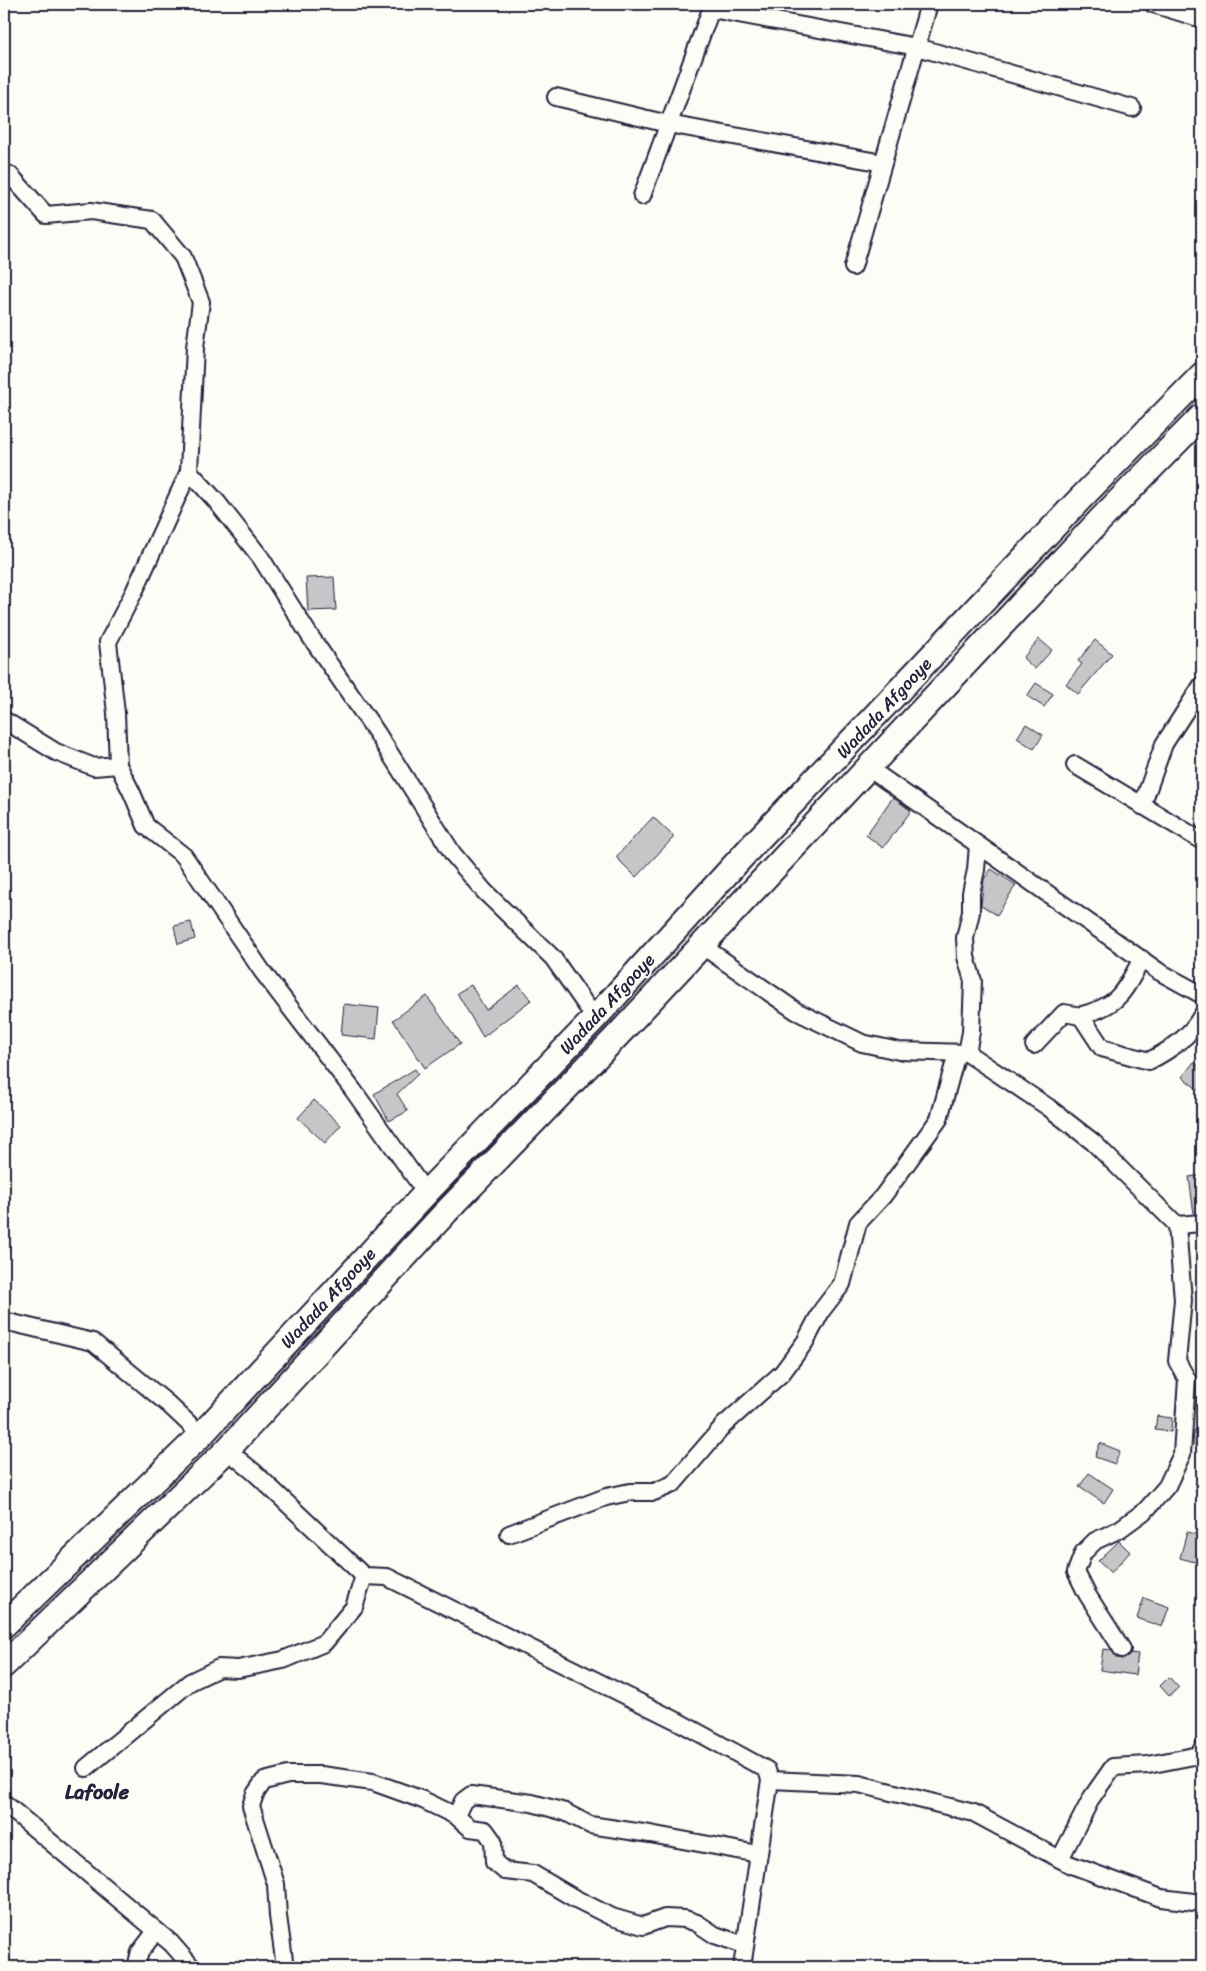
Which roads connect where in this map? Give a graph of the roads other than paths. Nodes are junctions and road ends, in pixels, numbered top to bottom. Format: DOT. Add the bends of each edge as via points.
graph roads {
  1 [pos="929,4"];
  2 [pos="1153,4"];
  3 [pos="712,6"];
  4 [pos="1202,19"];
  5 [pos="917,47"];
  6 [pos="556,97"];
  7 [pos="1132,108"];
  8 [pos="668,124"];
  9 [pos="883,163"];
  10 [pos="4,172"];
  11 [pos="642,196"];
  12 [pos="853,266"];
  13 [pos="1202,375"];
  14 [pos="1202,416"];
  15 [pos="190,472"];
  16 [pos="1202,685"];
  17 [pos="4,720"];
  18 [pos="118,765"];
  19 [pos="1075,765"];
  20 [pos="867,767"];
  21 [pos="1142,806"];
  22 [pos="1202,841"];
  23 [pos="978,845"];
  24 [pos="701,946"];
  25 [pos="1142,959"];
  26 [pos="1202,995"];
  27 [pos="1202,1015"];
  28 [pos="1079,1016"];
  29 [pos="595,1018"];
  30 [pos="1034,1045"];
  31 [pos="962,1053"];
  32 [pos="426,1193"];
  33 [pos="1202,1223"];
  34 [pos="1177,1225"];
  35 [pos="4,1321"];
  36 [pos="201,1435"];
  37 [pos="227,1450"];
  38 [pos="510,1534"];
  39 [pos="364,1576"];
  40 [pos="4,1625"];
  41 [pos="1122,1649"];
  42 [pos="4,1665"];
  43 [pos="1201,1754"];
  44 [pos="86,1768"];
  45 [pos="770,1780"];
  46 [pos="4,1804"];
  47 [pos="456,1816"];
  48 [pos="758,1854"];
  49 [pos="1060,1859"];
  50 [pos="1202,1903"];
  51 [pos="156,1931"];
  52 [pos="744,1945"];
  53 [pos="136,1967"];
  54 [pos="192,1967"];
  55 [pos="285,1967"];
  56 [pos="742,1967"];
  1 -- 5 [label="street"];
  2 -- 4 [label="street"];
  3 -- 5 [label="street"];
  3 -- 8 [label="street"];
  5 -- 7 [label="street"];
  5 -- 9 [label="street"];
  6 -- 8 [label="street"];
  8 -- 9 [label="street"];
  8 -- 11 [label="street"];
  9 -- 12 [label="street"];
  10 -- 15 [label="street" via="46,215 91,211 152,220 183,257 201,302 195,347"];
  13 -- 29 [label="highway, Wadada Afgooye" via="751,846"];
  14 -- 20 [label="highway, Wadada Afgooye"];
  15 -- 18 [label="street" via="108,642"];
  15 -- 29 [label="street" via="261,558 453,854 484,891 553,958"];
  16 -- 21 [label="street" via="1164,744"];
  17 -- 18 [label="street" via="56,752 94,767"];
  18 -- 32 [label="street" via="146,826 184,856 262,971"];
  19 -- 21 [label="street"];
  20 -- 23 [label="street"];
  20 -- 24 [label="highway, Wadada Afgooye"];
  21 -- 22 [label="street"];
  23 -- 25 [label="street"];
  23 -- 31 [label="street" via="965,938 973,981 971,1032"];
  24 -- 31 [label="street" via="796,1011 862,1043 899,1051"];
  24 -- 37 [label="highway, Wadada Afgooye" via="446,1212"];
  25 -- 26 [label="street"];
  25 -- 28 [label="street" via="1120,997 1101,1010"];
  27 -- 28 [label="street" via="1195,1029 1169,1051 1149,1061 1102,1048"];
  28 -- 30 [label="street" via="1064,1013"];
  29 -- 32 [label="highway, Wadada Afgooye"];
  31 -- 34 [label="street" via="1048,1107 1093,1142"];
  31 -- 38 [label="street" via="939,1119 883,1196 858,1223 842,1284 782,1373 724,1425 673,1484 654,1492 606,1497"];
  32 -- 36 [label="highway, Wadada Afgooye"];
  33 -- 34 [label="street"];
  34 -- 41 [label="street" via="1183,1300 1177,1361 1187,1379 1182,1454 1167,1486 1146,1510 1120,1529 1095,1541 1083,1553 1076,1572"];
  35 -- 36 [label="street" via="93,1342"];
  36 -- 40 [label="highway, Wadada Afgooye"];
  37 -- 39 [label="street"];
  37 -- 42 [label="highway, Wadada Afgooye"];
  39 -- 44 [label="street" via="354,1607 324,1643 284,1660 238,1669 219,1668 190,1682"];
  39 -- 45 [label="street" via="387,1577 679,1722 767,1770"];
  43 -- 49 [label="street" via="1148,1765 1113,1767 1092,1796"];
  45 -- 48 [label="street"];
  45 -- 49 [label="street" via="859,1784 974,1813"];
  46 -- 51 [label="street"];
  47 -- 48 [label="street" via="471,1795 532,1803 565,1812 590,1825"];
  47 -- 52 [label="street" via="470,1828 485,1830 493,1841 494,1862 505,1871 533,1874 612,1917 642,1926 664,1918 685,1918 715,1935"];
  47 -- 55 [label="street" via="373,1782 321,1775 288,1775 264,1781 251,1806 276,1884"];
  48 -- 52 [label="street"];
  49 -- 50 [label="street" via="1162,1898"];
  51 -- 53 [label="street" via="140,1952"];
  51 -- 54 [label="street"];
  52 -- 56 [label="street"];
}
